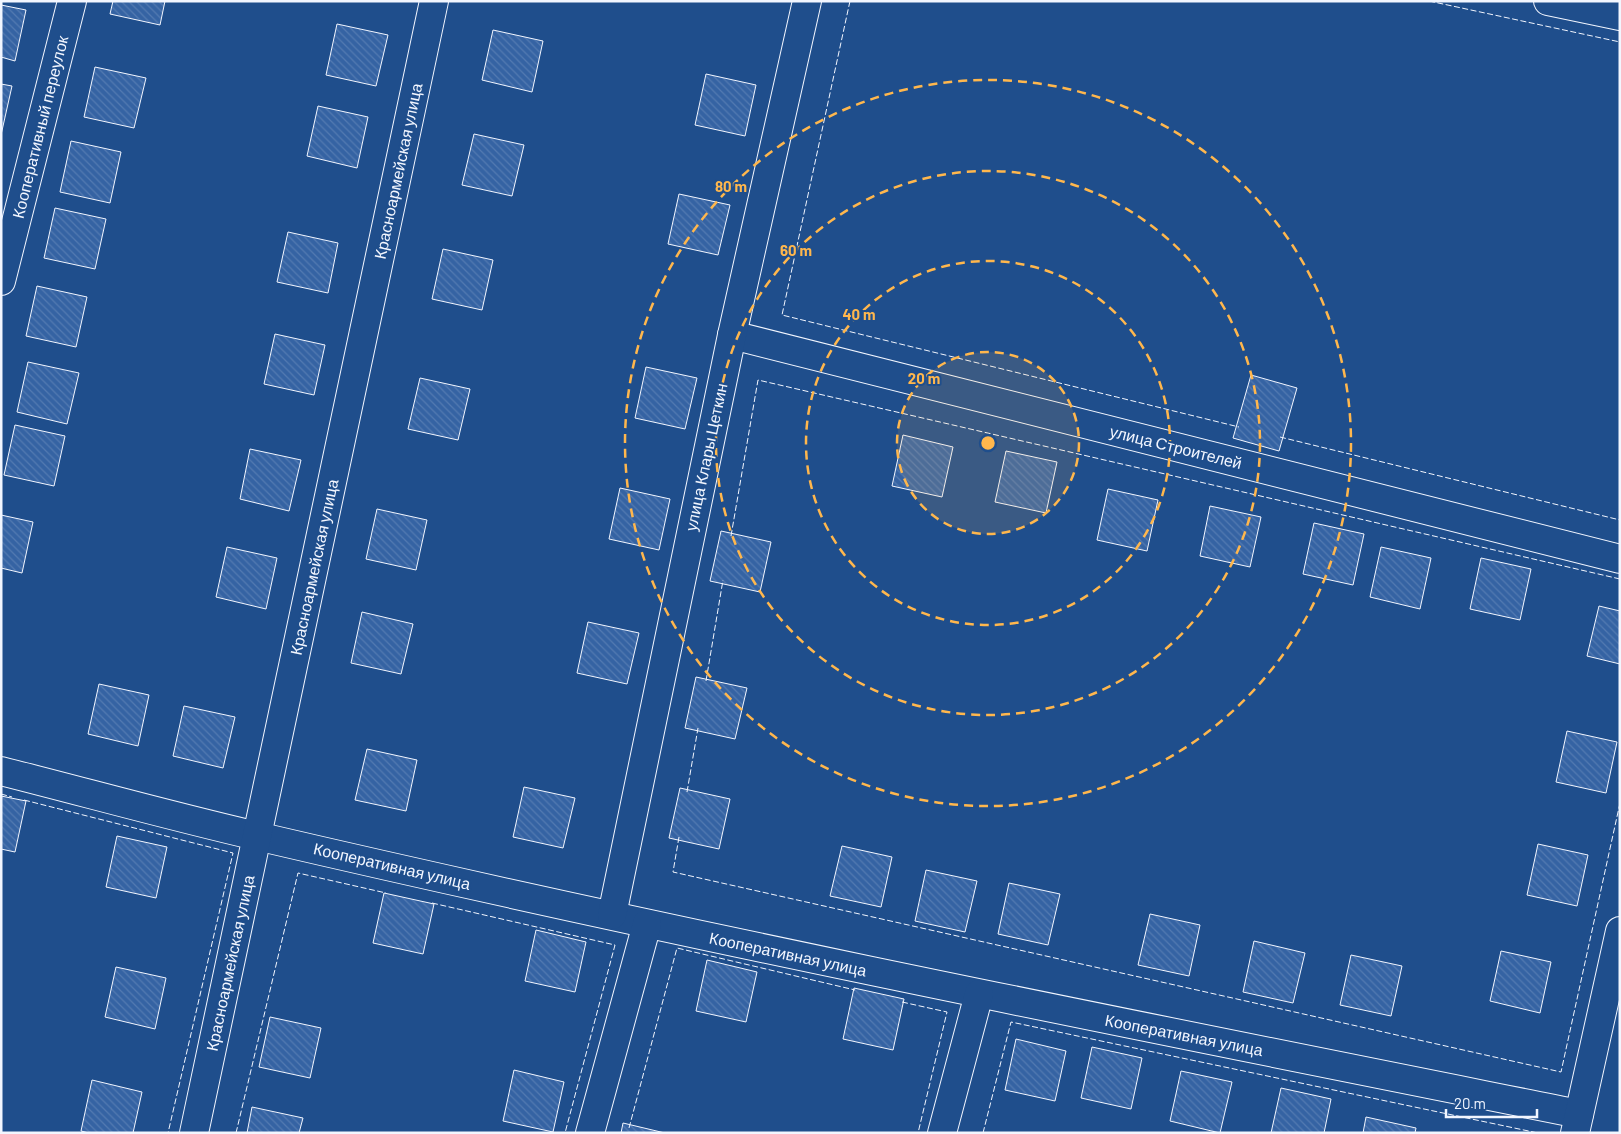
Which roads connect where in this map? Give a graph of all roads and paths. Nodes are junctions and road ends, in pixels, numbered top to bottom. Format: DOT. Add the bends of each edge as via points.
graph roads {
  1 [pos="72,1"];
  2 [pos="434,1"];
  3 [pos="807,1"];
  4 [pos="1548,1"];
  5 [pos="1620,16"];
  6 [pos="1,281"];
  7 [pos="732,335"];
  8 [pos="1620,559"];
  9 [pos="1,771"];
  10 [pos="257,836"];
  11 [pos="612,915"];
  12 [pos="646,924"];
  13 [pos="1620,930"];
  14 [pos="979,994"];
  15 [pos="1577,1123"];
  16 [pos="194,1133"];
  17 [pos="590,1133"];
  18 [pos="942,1133"];
  1 -- 6 [label="street, Кооперативный переулок"];
  2 -- 10 [label="street, Красноармейская улица"];
  3 -- 7 [label="street, улица Клары Цеткин"];
  4 -- 5 [label="street"];
  7 -- 8 [label="street, улица Строителей"];
  7 -- 11 [label="street, улица Клары Цеткин"];
  9 -- 10 [label="street, Кооперативная улица"];
  10 -- 11 [label="street, Кооперативная улица"];
  10 -- 16 [label="street, Красноармейская улица"];
  11 -- 12 [label="street, Кооперативная улица"];
  12 -- 14 [label="street, Кооперативная улица"];
  12 -- 17 [label="street"];
  13 -- 15 [label="street"];
  14 -- 15 [label="street, Кооперативная улица"];
  14 -- 18 [label="street"];
}
